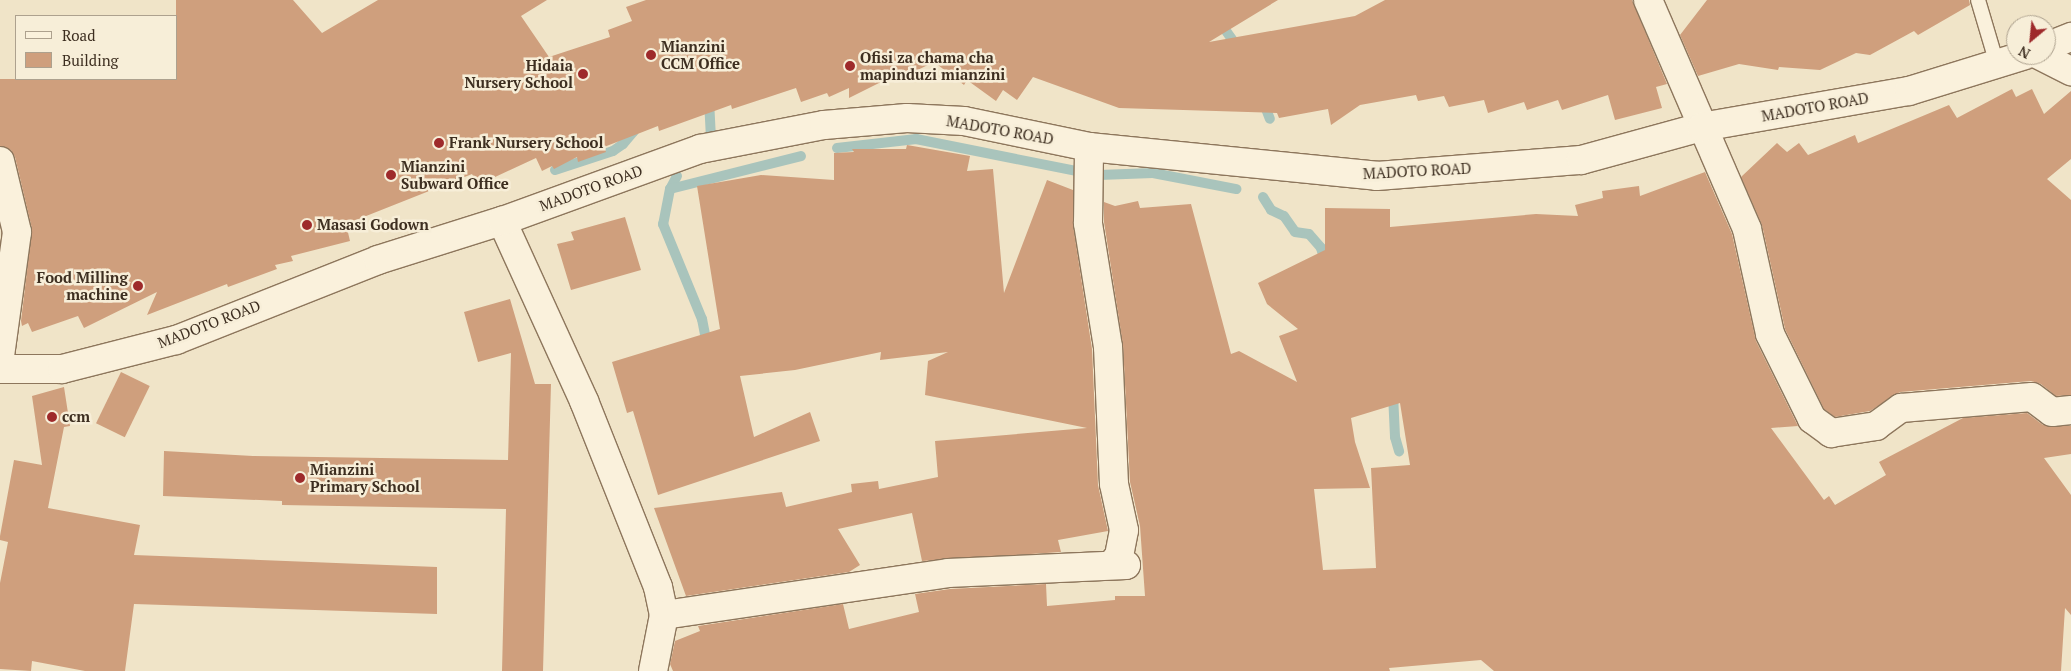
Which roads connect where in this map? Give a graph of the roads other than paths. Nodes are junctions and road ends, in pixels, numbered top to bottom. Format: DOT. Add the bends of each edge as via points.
graph roads {
  1 [pos="1648,0"];
  2 [pos="1978,0"];
  3 [pos="2071,37"];
  4 [pos="2056,43"];
  5 [pos="2006,61"];
  6 [pos="2056,63"];
  7 [pos="1997,64"];
  8 [pos="2071,71"];
  9 [pos="1702,127"];
  10 [pos="1089,147"];
  11 [pos="0,161"];
  12 [pos="502,221"];
  13 [pos="0,356"];
  14 [pos="0,369"];
  15 [pos="2071,410"];
  16 [pos="664,615"];
  17 [pos="653,671"];
  1 -- 9 [label="street"];
  2 -- 7 [label="lane"];
  3 -- 4 [label="street"];
  5 -- 7 [label="street, MADOTO ROAD"];
  6 -- 8 [label="street"];
  7 -- 9 [label="street, MADOTO ROAD" via="1909,91"];
  9 -- 10 [label="street, MADOTO ROAD" via="1580,160 1377,176"];
  9 -- 15 [label="street" via="1747,228 1770,334 1812,419 1831,433 1876,426 1900,408 2032,397 2052,412"];
  10 -- 12 [label="street, MADOTO ROAD" via="964,121 907,118 824,125 700,149"];
  10 -- 16 [label="street" via="1088,223 1108,347 1114,484 1124,530 1120,556 1114,562 1126,565 948,573"];
  11 -- 13 [label="street" via="17,232"];
  12 -- 14 [label="street, MADOTO ROAD" via="369,264 176,340 62,368"];
  12 -- 16 [label="street" via="584,401 658,587"];
  16 -- 17 [label="street"];
}
